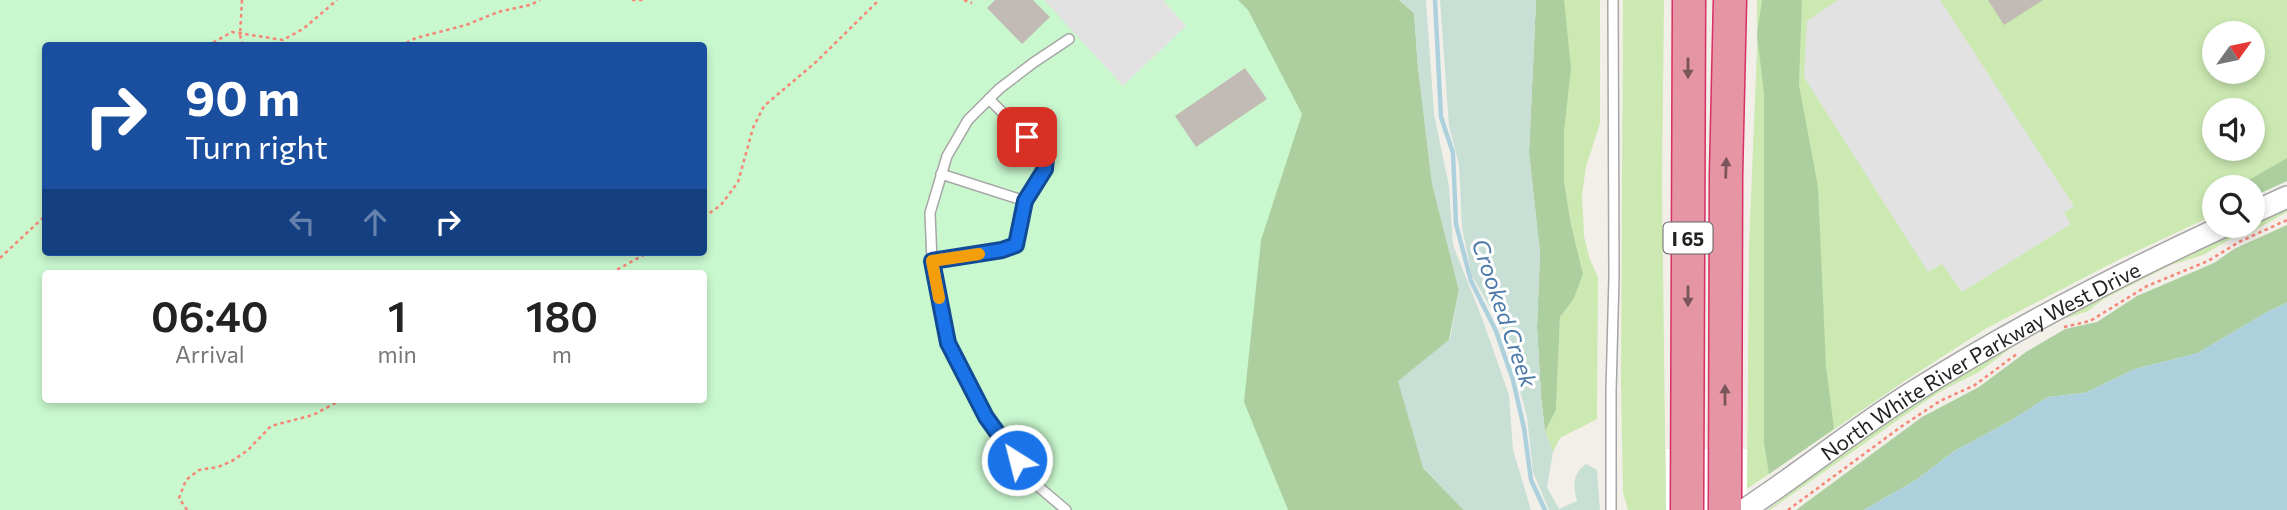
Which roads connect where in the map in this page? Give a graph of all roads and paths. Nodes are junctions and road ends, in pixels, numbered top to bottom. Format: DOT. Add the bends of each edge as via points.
graph roads {
  1 [pos="235,0"];
  2 [pos="242,0"];
  3 [pos="337,0"];
  4 [pos="540,0"];
  5 [pos="632,0"];
  6 [pos="644,0"];
  7 [pos="879,0"];
  8 [pos="964,0"];
  9 [pos="1613,0"];
  10 [pos="1689,0"];
  11 [pos="1730,0"];
  12 [pos="972,3"];
  13 [pos="241,6"];
  14 [pos="240,35"];
  15 [pos="1069,39"];
  16 [pos="214,42"];
  17 [pos="242,42"];
  18 [pos="408,42"];
  19 [pos="989,99"];
  20 [pos="941,174"];
  21 [pos="2287,197"];
  22 [pos="1025,201"];
  23 [pos="2265,207"];
  24 [pos="707,215"];
  25 [pos="42,219"];
  26 [pos="2287,220"];
  27 [pos="2202,237"];
  28 [pos="642,256"];
  29 [pos="0,258"];
  30 [pos="932,261"];
  31 [pos="616,270"];
  32 [pos="2065,327"];
  33 [pos="2017,353"];
  34 [pos="336,403"];
  35 [pos="187,510"];
  36 [pos="1066,510"];
  37 [pos="1611,510"];
  38 [pos="1687,510"];
  39 [pos="1725,510"];
  40 [pos="1744,510"];
  41 [pos="1788,510"];
  1 -- 13 [label="path"];
  2 -- 13 [label="path"];
  3 -- 14 [label="path" via="283,40"];
  4 -- 18 [label="path"];
  5 -- 6 [label="path"];
  7 -- 24 [label="path" via="764,106 738,183"];
  8 -- 12 [label="path"];
  9 -- 37 [label="lane"];
  10 -- 38 [label="highway, I 65, one-way"];
  39 -- 11 [label="highway, I 65, one-way"];
  13 -- 14 [label="path"];
  14 -- 16 [label="path" via="232,32"];
  14 -- 17 [label="path"];
  15 -- 19 [label="lane"];
  19 -- 20 [label="lane" via="968,120"];
  19 -- 22 [label="lane" via="1046,156 1045,169"];
  20 -- 22 [label="lane"];
  20 -- 30 [label="lane" via="930,213"];
  21 -- 23 [label="street"];
  22 -- 30 [label="lane" via="1016,245"];
  25 -- 29 [label="path"];
  26 -- 32 [label="path" via="2147,286 2090,321"];
  27 -- 40 [label="street, North White River Parkway West Drive" via="2008,334 1907,395"];
  28 -- 31 [label="path"];
  30 -- 36 [label="lane" via="948,343 986,417 1033,482"];
  33 -- 41 [label="path" via="1975,385 1902,426"];
  34 -- 35 [label="path" via="313,415 271,425 232,461 199,470 186,480 179,498"];
}
